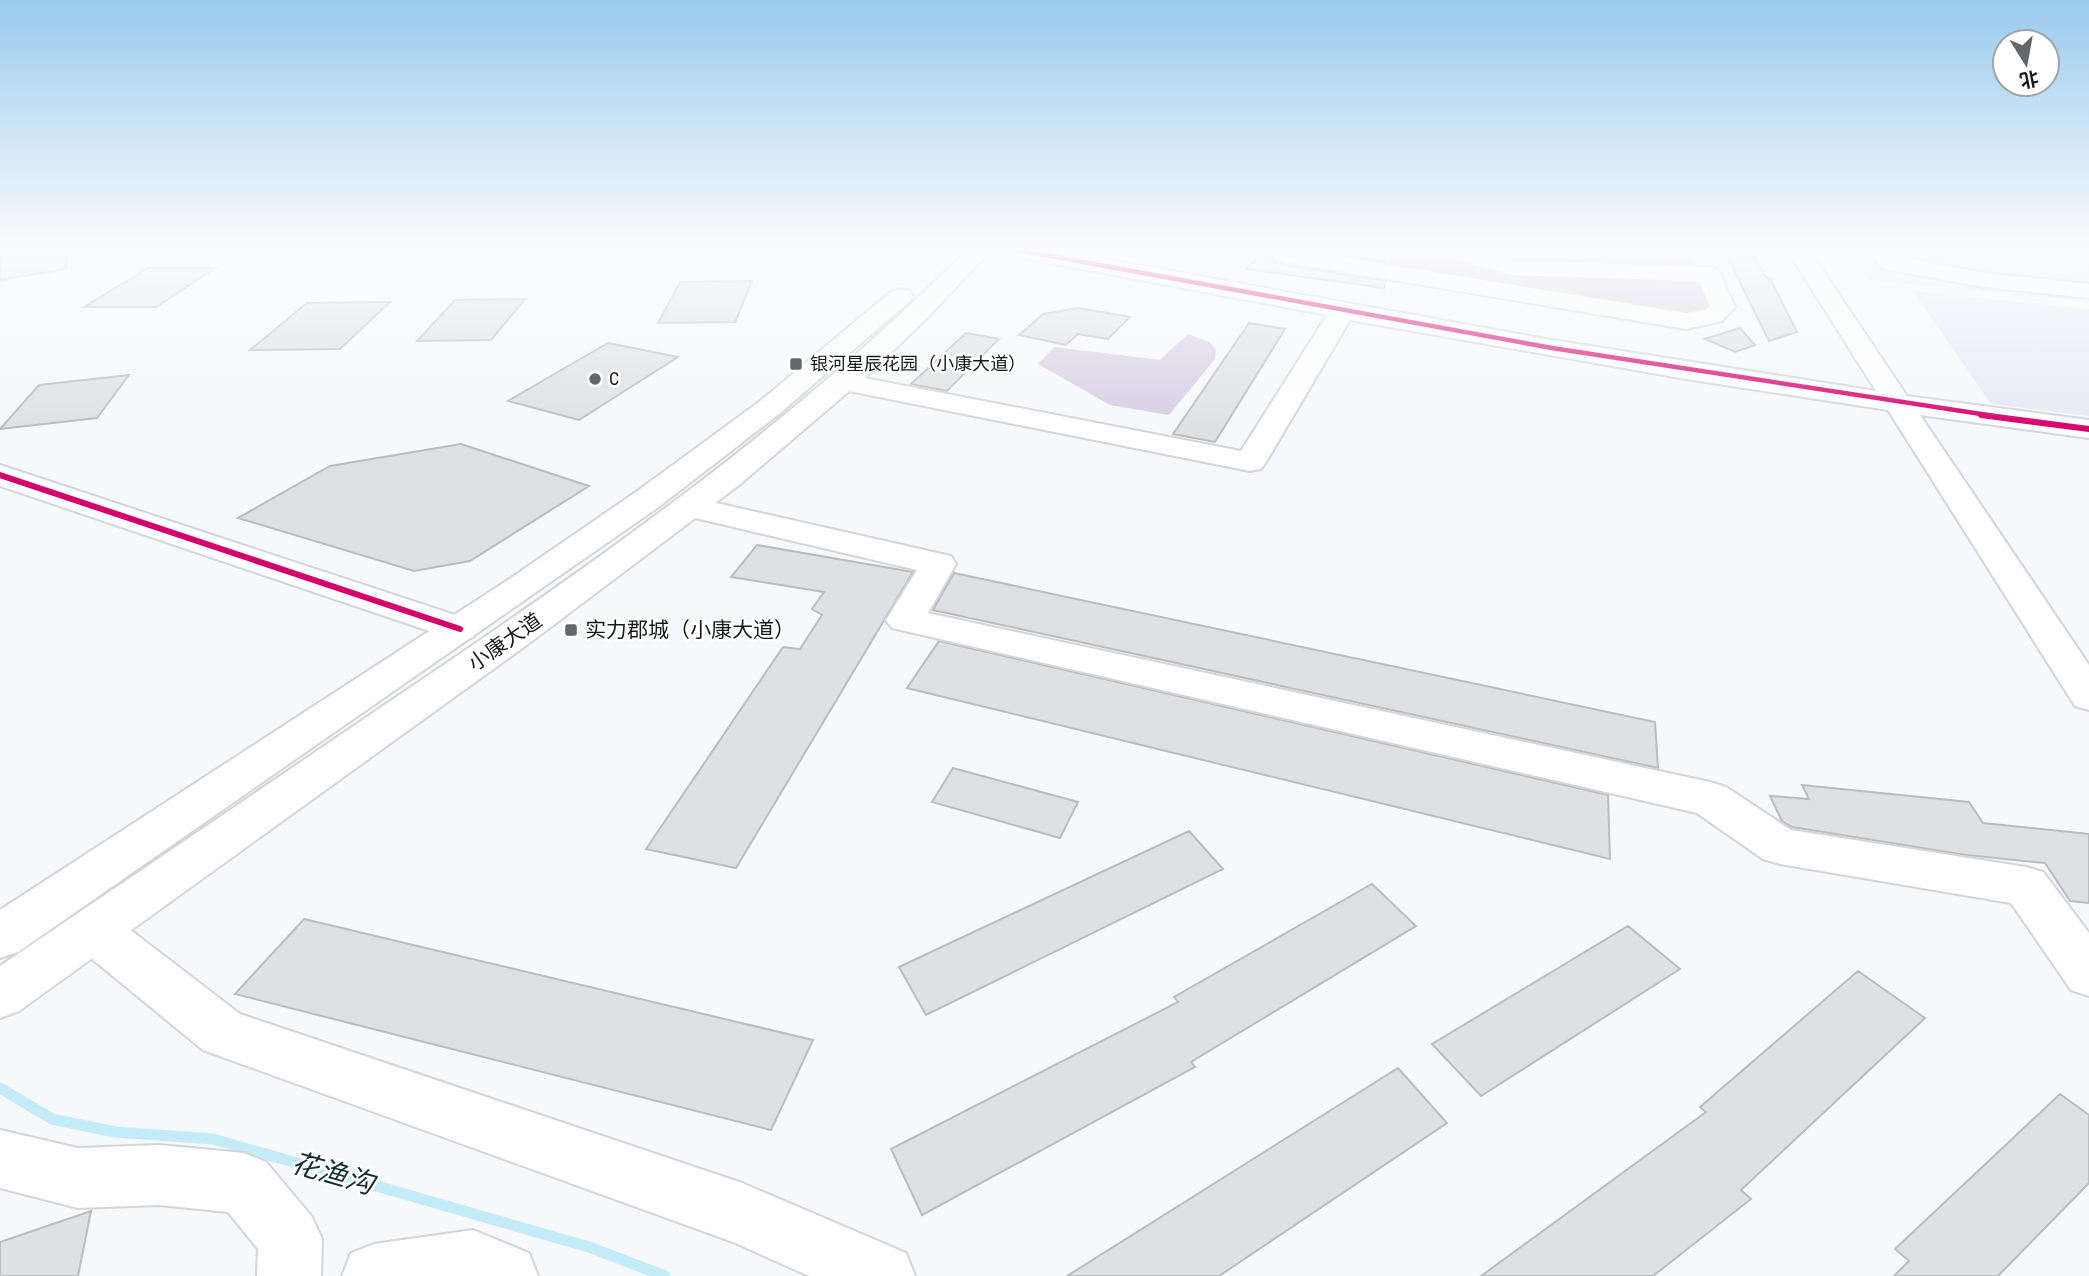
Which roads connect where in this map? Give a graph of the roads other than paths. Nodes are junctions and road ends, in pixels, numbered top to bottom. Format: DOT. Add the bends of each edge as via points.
graph roads {
  1 [pos="886,310"];
  2 [pos="925,310"];
  3 [pos="1329,310"];
  4 [pos="1612,310"];
  5 [pos="1720,310"];
  6 [pos="1836,310"];
  7 [pos="1342,312"];
  8 [pos="844,382"];
  9 [pos="1898,405"];
  10 [pos="2089,429"];
  11 [pos="0,475"];
  12 [pos="690,507"];
  13 [pos="460,629"];
  14 [pos="2089,696"];
  15 [pos="93,930"];
  16 [pos="0,937"];
  17 [pos="2089,974"];
  18 [pos="0,995"];
  19 [pos="0,1159"];
  20 [pos="289,1276"];
  21 [pos="374,1276"];
  22 [pos="506,1276"];
  23 [pos="883,1276"];
  1 -- 13 [label="street, 小康大道" via="769,408 648,499"];
  2 -- 8 [label="street, 小康大道"];
  3 -- 7 [label="street"];
  4 -- 5 [label="street" via="1686,321 1713,316"];
  6 -- 9 [label="street"];
  7 -- 8 [label="street" via="1250,462"];
  7 -- 9 [label="street"];
  8 -- 12 [label="street, 小康大道"];
  9 -- 10 [label="street"];
  9 -- 14 [label="street"];
  11 -- 13 [label="street"];
  12 -- 15 [label="street, 小康大道" via="561,603"];
  12 -- 17 [label="street" via="937,564 905,620 1710,799 1780,846 2026,886"];
  13 -- 16 [label="street, 小康大道"];
  15 -- 18 [label="street, 小康大道"];
  15 -- 23 [label="street" via="222,1033 742,1214"];
  19 -- 20 [label="street" via="78,1178 159,1175 244,1183 290,1239"];
  21 -- 22 [label="street" via="473,1262"];
}
